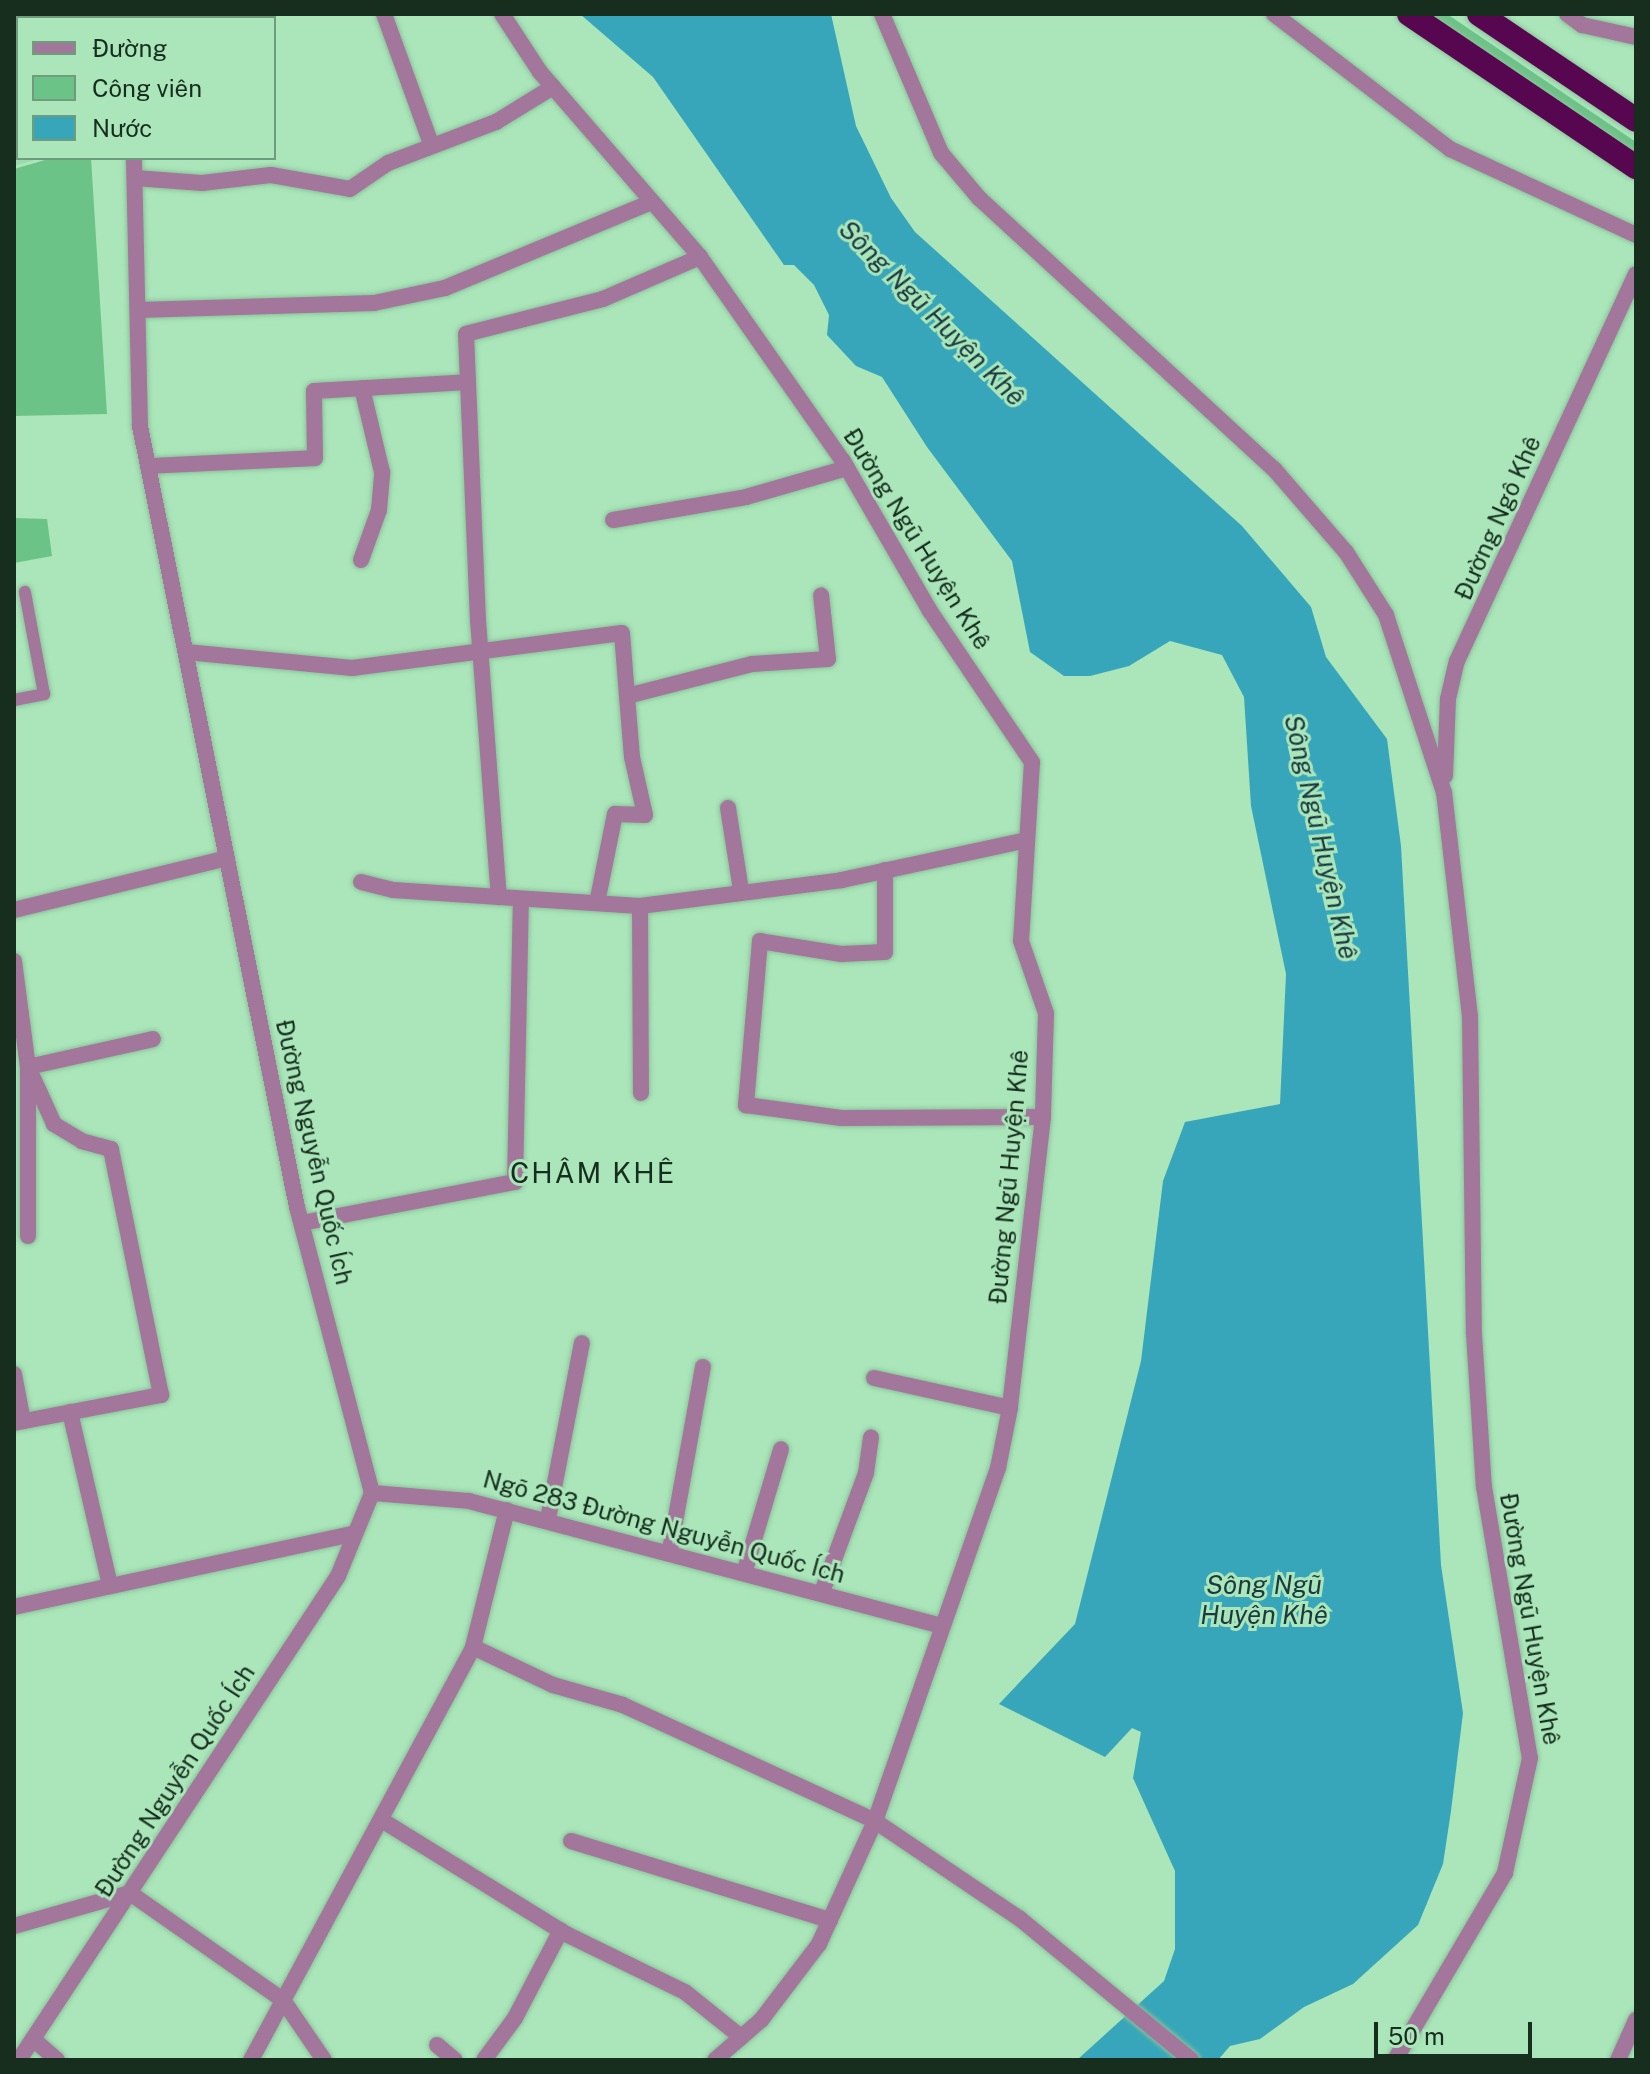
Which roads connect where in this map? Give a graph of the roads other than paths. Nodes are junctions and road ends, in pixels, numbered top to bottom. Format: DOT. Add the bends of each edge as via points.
graph roads {
  1 [pos="384,14"];
  2 [pos="502,14"];
  3 [pos="882,14"];
  4 [pos="1274,14"];
  5 [pos="1409,14"];
  6 [pos="1479,14"];
  7 [pos="1567,14"];
  8 [pos="1636,37"];
  9 [pos="553,87"];
  10 [pos="1636,120"];
  11 [pos="431,144"];
  12 [pos="134,160"];
  13 [pos="1636,167"];
  14 [pos="135,178"];
  15 [pos="652,202"];
  16 [pos="1636,235"];
  17 [pos="700,257"];
  18 [pos="1636,274"];
  19 [pos="138,310"];
  20 [pos="468,382"];
  21 [pos="362,388"];
  22 [pos="148,466"];
  23 [pos="847,468"];
  24 [pos="613,520"];
  25 [pos="361,560"];
  26 [pos="25,592"];
  27 [pos="821,595"];
  28 [pos="186,652"];
  29 [pos="480,652"];
  30 [pos="627,696"];
  31 [pos="14,700"];
  32 [pos="1444,792"];
  33 [pos="728,808"];
  34 [pos="1027,840"];
  35 [pos="227,858"];
  36 [pos="885,870"];
  37 [pos="361,882"];
  38 [pos="741,890"];
  39 [pos="499,897"];
  40 [pos="521,900"];
  41 [pos="597,903"];
  42 [pos="640,906"];
  43 [pos="14,910"];
  44 [pos="14,961"];
  45 [pos="153,1039"];
  46 [pos="28,1067"];
  47 [pos="641,1093"];
  48 [pos="1043,1117"];
  49 [pos="302,1223"];
  50 [pos="28,1236"];
  51 [pos="582,1343"];
  52 [pos="703,1367"];
  53 [pos="14,1374"];
  54 [pos="874,1378"];
  55 [pos="1010,1408"];
  56 [pos="70,1412"];
  57 [pos="18,1422"];
  58 [pos="871,1437"];
  59 [pos="781,1449"];
  60 [pos="372,1493"];
  61 [pos="507,1510"];
  62 [pos="548,1519"];
  63 [pos="355,1533"];
  64 [pos="670,1550"];
  65 [pos="745,1570"];
  66 [pos="110,1585"];
  67 [pos="822,1592"];
  68 [pos="14,1607"];
  69 [pos="941,1626"];
  70 [pos="473,1647"];
  71 [pos="383,1821"];
  72 [pos="875,1821"];
  73 [pos="571,1841"];
  74 [pos="130,1893"];
  75 [pos="830,1920"];
  76 [pos="14,1926"];
  77 [pos="561,1930"];
  78 [pos="283,2000"];
  79 [pos="1636,2020"];
  80 [pos="741,2037"];
  81 [pos="33,2039"];
  82 [pos="437,2045"];
  83 [pos="19,2060"];
  84 [pos="57,2060"];
  85 [pos="251,2060"];
  86 [pos="324,2060"];
  87 [pos="455,2060"];
  88 [pos="484,2060"];
  89 [pos="715,2060"];
  90 [pos="1191,2060"];
  91 [pos="1395,2060"];
  92 [pos="1618,2060"];
  1 -- 11 [label="street"];
  2 -- 9 [label="street, Đường Ngũ Huyện Khê"];
  3 -- 32 [label="street, Đường Ngũ Huyện Khê" via="941,153 979,198 1274,469 1346,552 1386,615"];
  4 -- 16 [label="street" via="1450,149"];
  5 -- 13 [label="highway"];
  6 -- 10 [label="highway"];
  7 -- 8 [label="street" via="1582,25"];
  9 -- 11 [label="street" via="496,122"];
  9 -- 15 [label="street, Đường Ngũ Huyện Khê"];
  11 -- 14 [label="street" via="388,163 350,189 271,175 202,183"];
  12 -- 14 [label="street, Đường Nguyễn Quốc Ích"];
  14 -- 19 [label="street, Đường Nguyễn Quốc Ích"];
  15 -- 17 [label="street, Đường Ngũ Huyện Khê"];
  15 -- 19 [label="street" via="445,288 374,303"];
  17 -- 20 [label="street" via="603,299 466,334"];
  17 -- 23 [label="street, Đường Ngũ Huyện Khê"];
  18 -- 32 [label="street, Đường Ngô Khê" via="1457,661 1448,699"];
  19 -- 22 [label="street, Đường Nguyễn Quốc Ích" via="140,426"];
  20 -- 21 [label="street"];
  20 -- 29 [label="street"];
  21 -- 22 [label="street" via="314,391 315,458"];
  21 -- 25 [label="street" via="382,472 379,510"];
  22 -- 28 [label="street, Đường Nguyễn Quốc Ích"];
  23 -- 24 [label="street" via="746,497"];
  23 -- 34 [label="street, Đường Ngũ Huyện Khê" via="930,611 1032,762"];
  26 -- 31 [label="lane" via="44,694"];
  27 -- 30 [label="street" via="828,659 752,664"];
  28 -- 29 [label="street" via="352,668"];
  28 -- 35 [label="street, Đường Nguyễn Quốc Ích"];
  29 -- 30 [label="street" via="622,633"];
  29 -- 39 [label="street"];
  30 -- 41 [label="street" via="632,757 645,815 615,814"];
  32 -- 91 [label="street, Đường Ngũ Huyện Khê" via="1470,1017 1474,1334 1484,1487 1530,1758 1505,1873"];
  33 -- 38 [label="street"];
  34 -- 36 [label="street"];
  34 -- 48 [label="street, Đường Ngũ Huyện Khê" via="1021,941 1046,1013"];
  35 -- 43 [label="street"];
  35 -- 49 [label="street, Đường Nguyễn Quốc Ích"];
  36 -- 38 [label="street"];
  36 -- 48 [label="street" via="885,952 841,954 760,941 746,1105 841,1118"];
  37 -- 39 [label="street" via="393,890"];
  38 -- 42 [label="street"];
  39 -- 40 [label="street"];
  40 -- 41 [label="street"];
  40 -- 49 [label="street" via="515,1182"];
  41 -- 42 [label="street"];
  42 -- 47 [label="street"];
  44 -- 46 [label="street"];
  45 -- 46 [label="street"];
  46 -- 50 [label="street"];
  46 -- 56 [label="street" via="54,1124 82,1141 111,1149 161,1395"];
  48 -- 55 [label="street, Đường Ngũ Huyện Khê"];
  49 -- 60 [label="street, Đường Nguyễn Quốc Ích"];
  51 -- 62 [label="street"];
  52 -- 64 [label="street"];
  53 -- 57 [label="street"];
  54 -- 55 [label="street"];
  55 -- 69 [label="street, Đường Ngũ Huyện Khê" via="998,1468"];
  56 -- 57 [label="street"];
  56 -- 66 [label="street"];
  58 -- 67 [label="street" via="866,1473"];
  59 -- 65 [label="street"];
  60 -- 61 [label="street, Ngõ 283 Đường Nguyễn Quốc Ích" via="469,1501"];
  60 -- 63 [label="street, Đường Nguyễn Quốc Ích"];
  61 -- 62 [label="street, Ngõ 283 Đường Nguyễn Quốc Ích"];
  61 -- 70 [label="street"];
  62 -- 64 [label="street, Ngõ 283 Đường Nguyễn Quốc Ích"];
  63 -- 66 [label="street"];
  63 -- 74 [label="street, Đường Nguyễn Quốc Ích" via="338,1576"];
  64 -- 65 [label="street, Ngõ 283 Đường Nguyễn Quốc Ích"];
  65 -- 67 [label="street, Ngõ 283 Đường Nguyễn Quốc Ích"];
  66 -- 68 [label="street"];
  67 -- 69 [label="street, Ngõ 283 Đường Nguyễn Quốc Ích"];
  69 -- 72 [label="street, Đường Ngũ Huyện Khê"];
  70 -- 71 [label="street"];
  70 -- 72 [label="street" via="553,1685 623,1705"];
  71 -- 77 [label="street"];
  71 -- 78 [label="street"];
  72 -- 75 [label="street, Đường Ngũ Huyện Khê"];
  72 -- 90 [label="street" via="1080,1966"];
  73 -- 75 [label="street"];
  74 -- 76 [label="street"];
  74 -- 78 [label="street"];
  74 -- 81 [label="street, Đường Nguyễn Quốc Ích"];
  75 -- 80 [label="street, Đường Ngũ Huyện Khê" via="810,1957 761,2020"];
  77 -- 80 [label="street" via="685,1992"];
  77 -- 88 [label="street" via="515,2018"];
  78 -- 85 [label="street"];
  78 -- 86 [label="street"];
  79 -- 92 [label="street"];
  80 -- 89 [label="street, Đường Ngũ Huyện Khê"];
  81 -- 83 [label="street, Đường Nguyễn Quốc Ích"];
  81 -- 84 [label="street"];
  82 -- 87 [label="street"];
}
